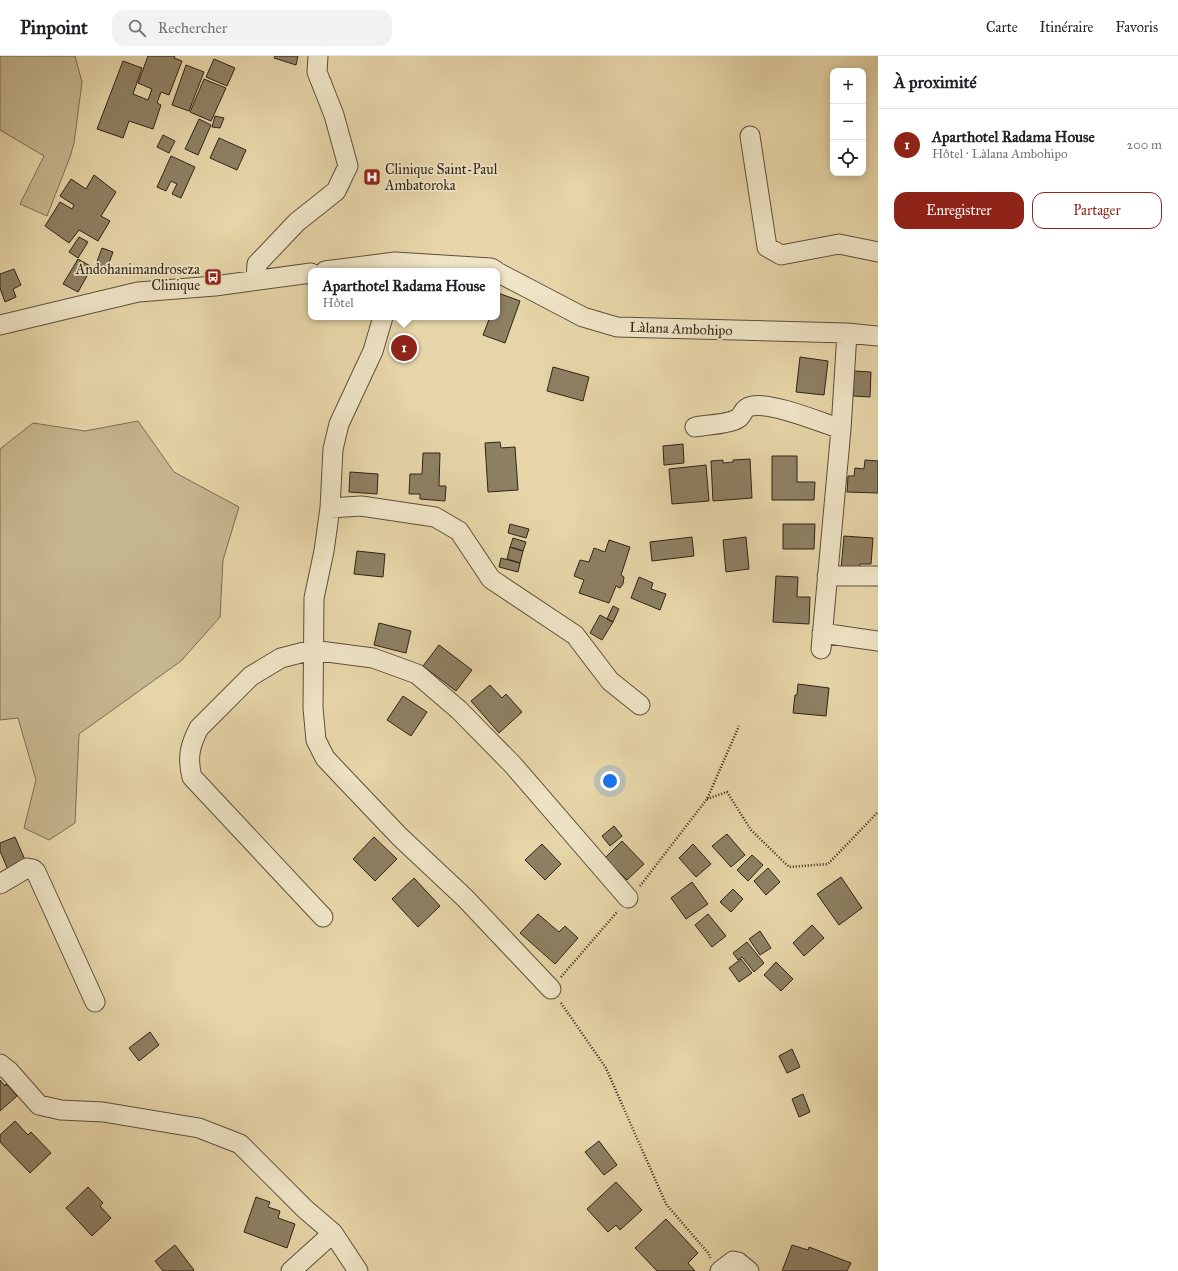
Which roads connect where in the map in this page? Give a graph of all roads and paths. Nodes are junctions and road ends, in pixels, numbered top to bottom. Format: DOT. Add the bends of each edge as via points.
graph roads {
  1 [pos="318,56"];
  2 [pos="750,136"];
  3 [pos="878,252"];
  4 [pos="394,266"];
  5 [pos="367,268"];
  6 [pos="491,268"];
  7 [pos="308,273"];
  8 [pos="500,273"];
  9 [pos="256,280"];
  10 [pos="382,320"];
  11 [pos="0,325"];
  12 [pos="847,333"];
  13 [pos="878,336"];
  14 [pos="695,427"];
  15 [pos="841,429"];
  16 [pos="330,508"];
  17 [pos="827,576"];
  18 [pos="878,576"];
  19 [pos="878,641"];
  20 [pos="312,650"];
  21 [pos="640,705"];
  22 [pos="739,726"];
  23 [pos="707,799"];
  24 [pos="878,812"];
  25 [pos="0,884"];
  26 [pos="628,898"];
  27 [pos="323,917"];
  28 [pos="551,989"];
  29 [pos="95,1002"];
  30 [pos="0,1064"];
  31 [pos="332,1233"];
  32 [pos="715,1266"];
  33 [pos="291,1271"];
  34 [pos="358,1271"];
  35 [pos="748,1271"];
  1 -- 9 [label="street" via="317,72 334,115 348,166 336,191 297,222 257,264"];
  2 -- 3 [label="street" via="767,247 781,255 839,244"];
  4 -- 5 [label="street, Làlana Ambohipo"];
  4 -- 6 [label="street, Làlana Ambohipo"];
  7 -- 9 [label="street"];
  8 -- 12 [label="street, Làlana Ambohipo" via="583,317 616,327"];
  9 -- 11 [label="street" via="138,292"];
  10 -- 16 [label="street" via="373,351 339,424 333,449"];
  12 -- 13 [label="street, Làlana Ambohipo"];
  12 -- 15 [label="street"];
  14 -- 15 [label="street" via="734,421 740,418 745,409 754,405 772,406"];
  15 -- 17 [label="street"];
  16 -- 20 [label="street" via="314,598"];
  16 -- 21 [label="street" via="361,506 436,517 458,531 491,578 575,634 610,681"];
  17 -- 18 [label="street"];
  17 -- 19 [label="street" via="821,641"];
  20 -- 26 [label="street" via="373,658 417,674 459,710 513,765"];
  20 -- 27 [label="street" via="281,658 251,676 199,728 193,739 189,765 192,777"];
  20 -- 28 [label="street" via="316,740 326,758"];
  22 -- 23 [label="path"];
  23 -- 24 [label="path" via="727,792 751,830 789,867 828,864"];
  23 -- 26 [label="path"];
  25 -- 29 [label="street" via="27,868 36,872"];
  26 -- 28 [label="path"];
  28 -- 32 [label="path" via="606,1068 666,1204 709,1254"];
  30 -- 31 [label="street" via="39,1105 61,1110 103,1112 200,1128 240,1144"];
  31 -- 33 [label="street"];
  31 -- 34 [label="street"];
  32 -- 35 [label="street" via="733,1261"];
}
